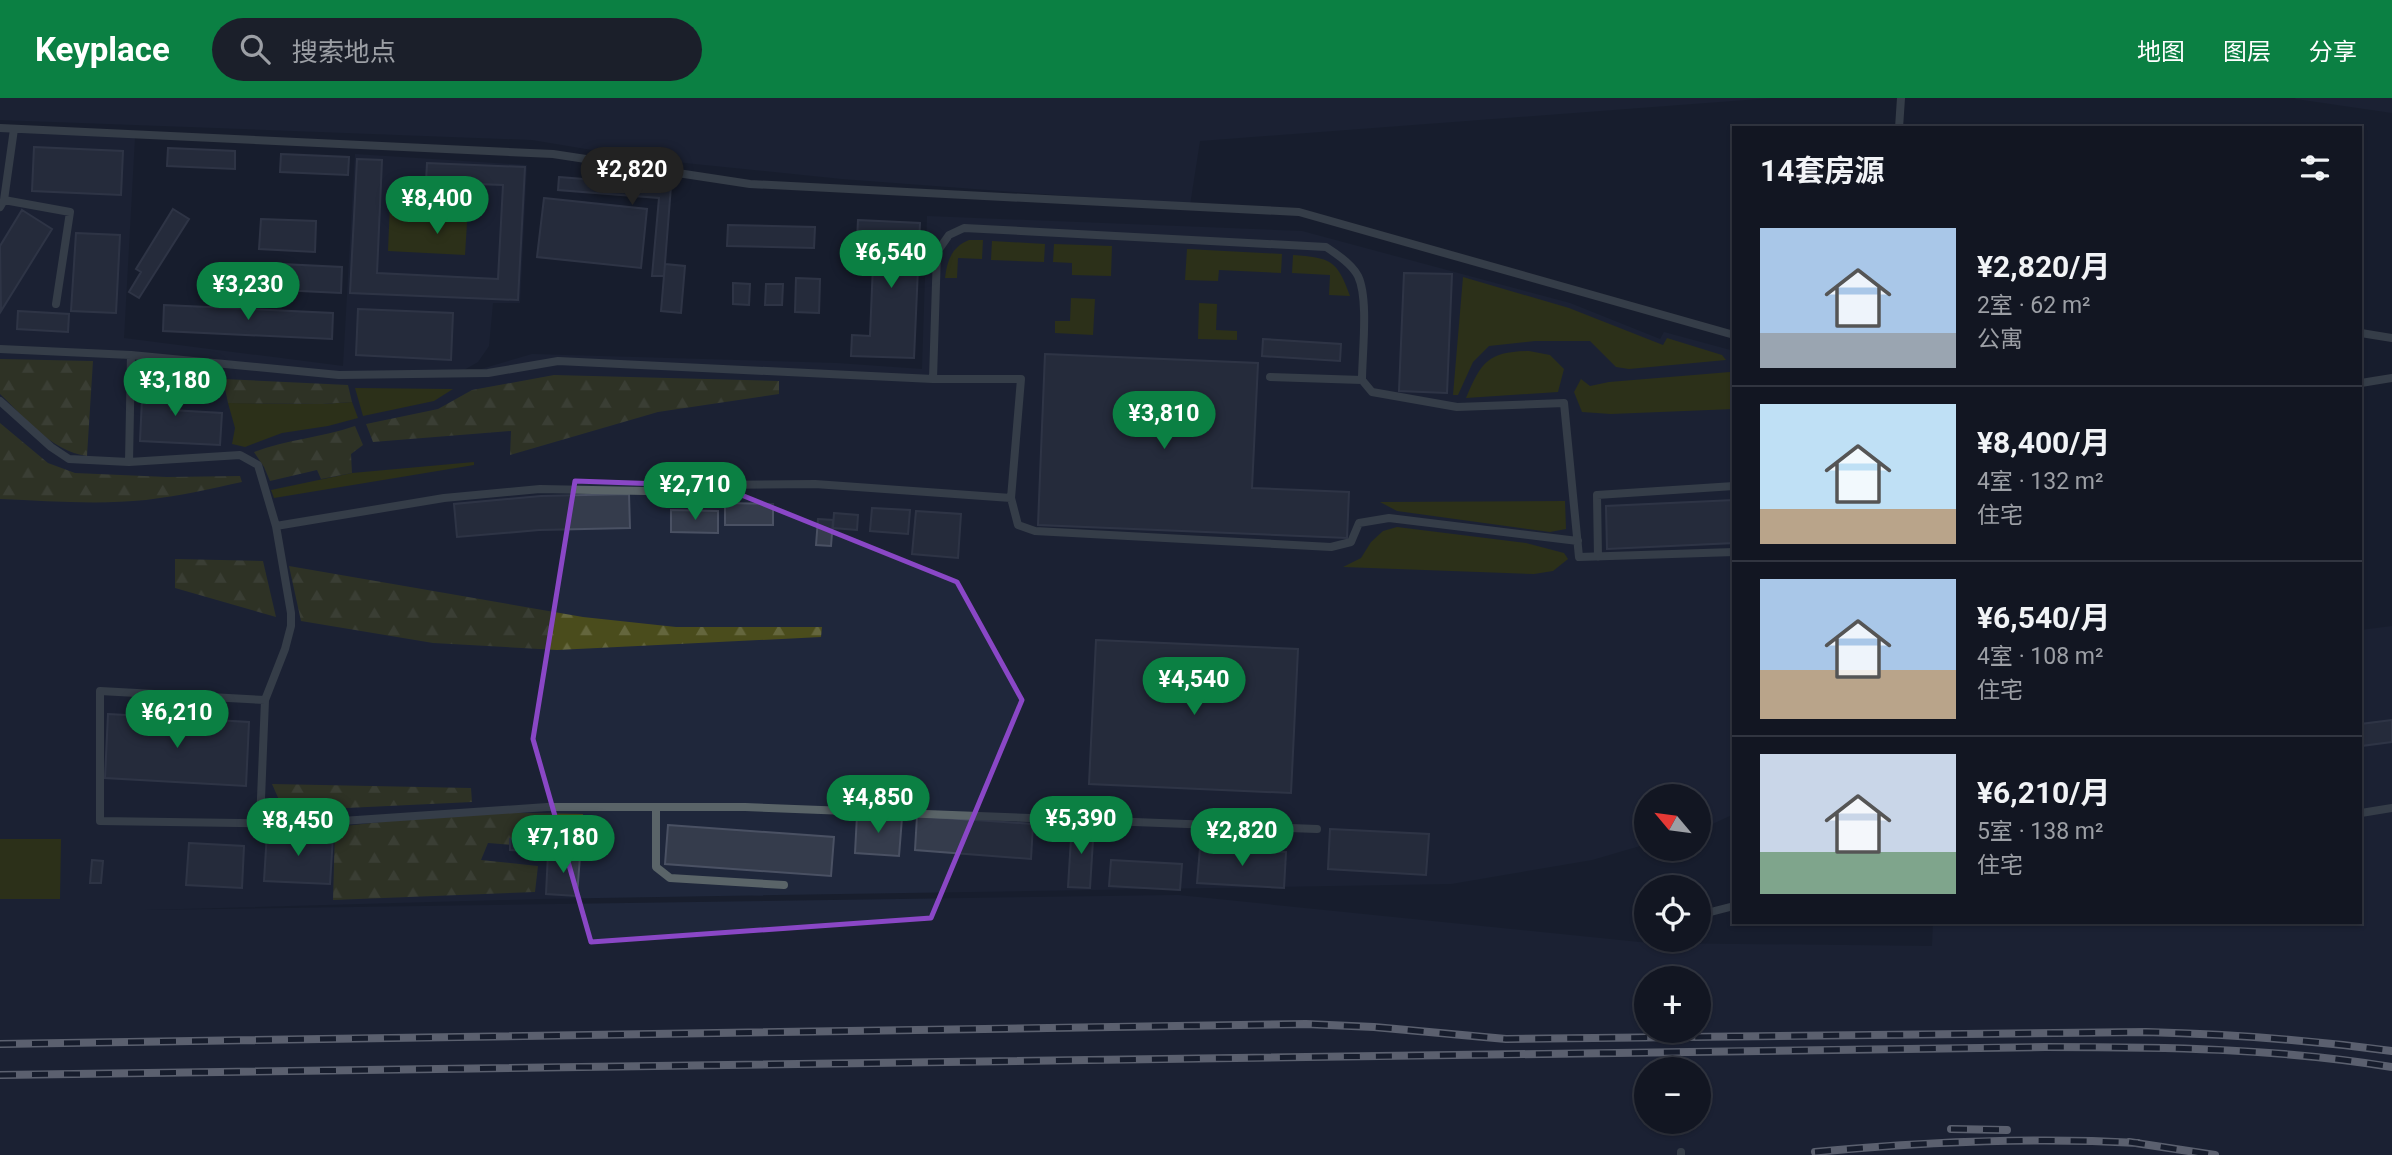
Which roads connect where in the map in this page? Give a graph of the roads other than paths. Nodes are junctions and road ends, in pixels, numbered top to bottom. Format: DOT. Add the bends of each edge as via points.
graph roads {
  1 [pos="1901,98"];
  2 [pos="1899,126"];
  3 [pos="0,128"];
  4 [pos="14,129"];
  5 [pos="2,203"];
  6 [pos="56,304"];
  7 [pos="2362,333"];
  8 [pos="1732,334"];
  9 [pos="2392,338"];
  10 [pos="0,349"];
  11 [pos="131,355"];
  12 [pos="1270,377"];
  13 [pos="2392,378"];
  14 [pos="933,379"];
  15 [pos="1362,380"];
  16 [pos="2362,383"];
  17 [pos="0,401"];
  18 [pos="129,462"];
  19 [pos="1732,486"];
  20 [pos="1011,498"];
  21 [pos="276,526"];
  22 [pos="1577,541"];
  23 [pos="1732,552"];
  24 [pos="1598,557"];
  25 [pos="265,700"];
  26 [pos="656,807"];
  27 [pos="2392,808"];
  28 [pos="2362,813"];
  29 [pos="260,823"];
  30 [pos="1317,829"];
  31 [pos="784,885"];
  32 [pos="1732,907"];
  33 [pos="1711,912"];
  1 -- 2 [label="lane"];
  3 -- 4 [label="lane"];
  4 -- 5 [label="lane"];
  4 -- 8 [label="lane" via="553,153 750,184 1298,212"];
  5 -- 6 [label="lane" via="70,212"];
  7 -- 9 [label="lane"];
  10 -- 11 [label="lane"];
  11 -- 14 [label="lane" via="339,375 488,373 558,361"];
  11 -- 18 [label="lane"];
  12 -- 15 [label="lane"];
  13 -- 16 [label="lane"];
  14 -- 15 [label="lane" via="937,252 949,235 964,228 1326,247 1358,275 1363,295"];
  14 -- 20 [label="lane" via="1021,379"];
  15 -- 22 [label="lane" via="1372,392 1457,407 1564,402"];
  17 -- 18 [label="lane" via="69,459"];
  18 -- 21 [label="lane" via="240,455 258,465"];
  19 -- 24 [label="lane" via="1597,495"];
  20 -- 21 [label="lane" via="815,484 703,485 645,491 540,489 444,498"];
  20 -- 22 [label="lane" via="1018,524 1035,531 1331,548 1351,542 1359,523 1389,518"];
  21 -- 25 [label="lane" via="291,626"];
  22 -- 24 [label="lane" via="1579,557"];
  23 -- 24 [label="lane"];
  25 -- 29 [label="lane"];
  25 -- 29 [label="lane" via="100,691 100,821"];
  26 -- 29 [label="lane" via="548,807"];
  26 -- 30 [label="lane"];
  26 -- 31 [label="lane" via="656,867 670,878"];
  27 -- 28 [label="lane"];
  32 -- 33 [label="lane"];
}
